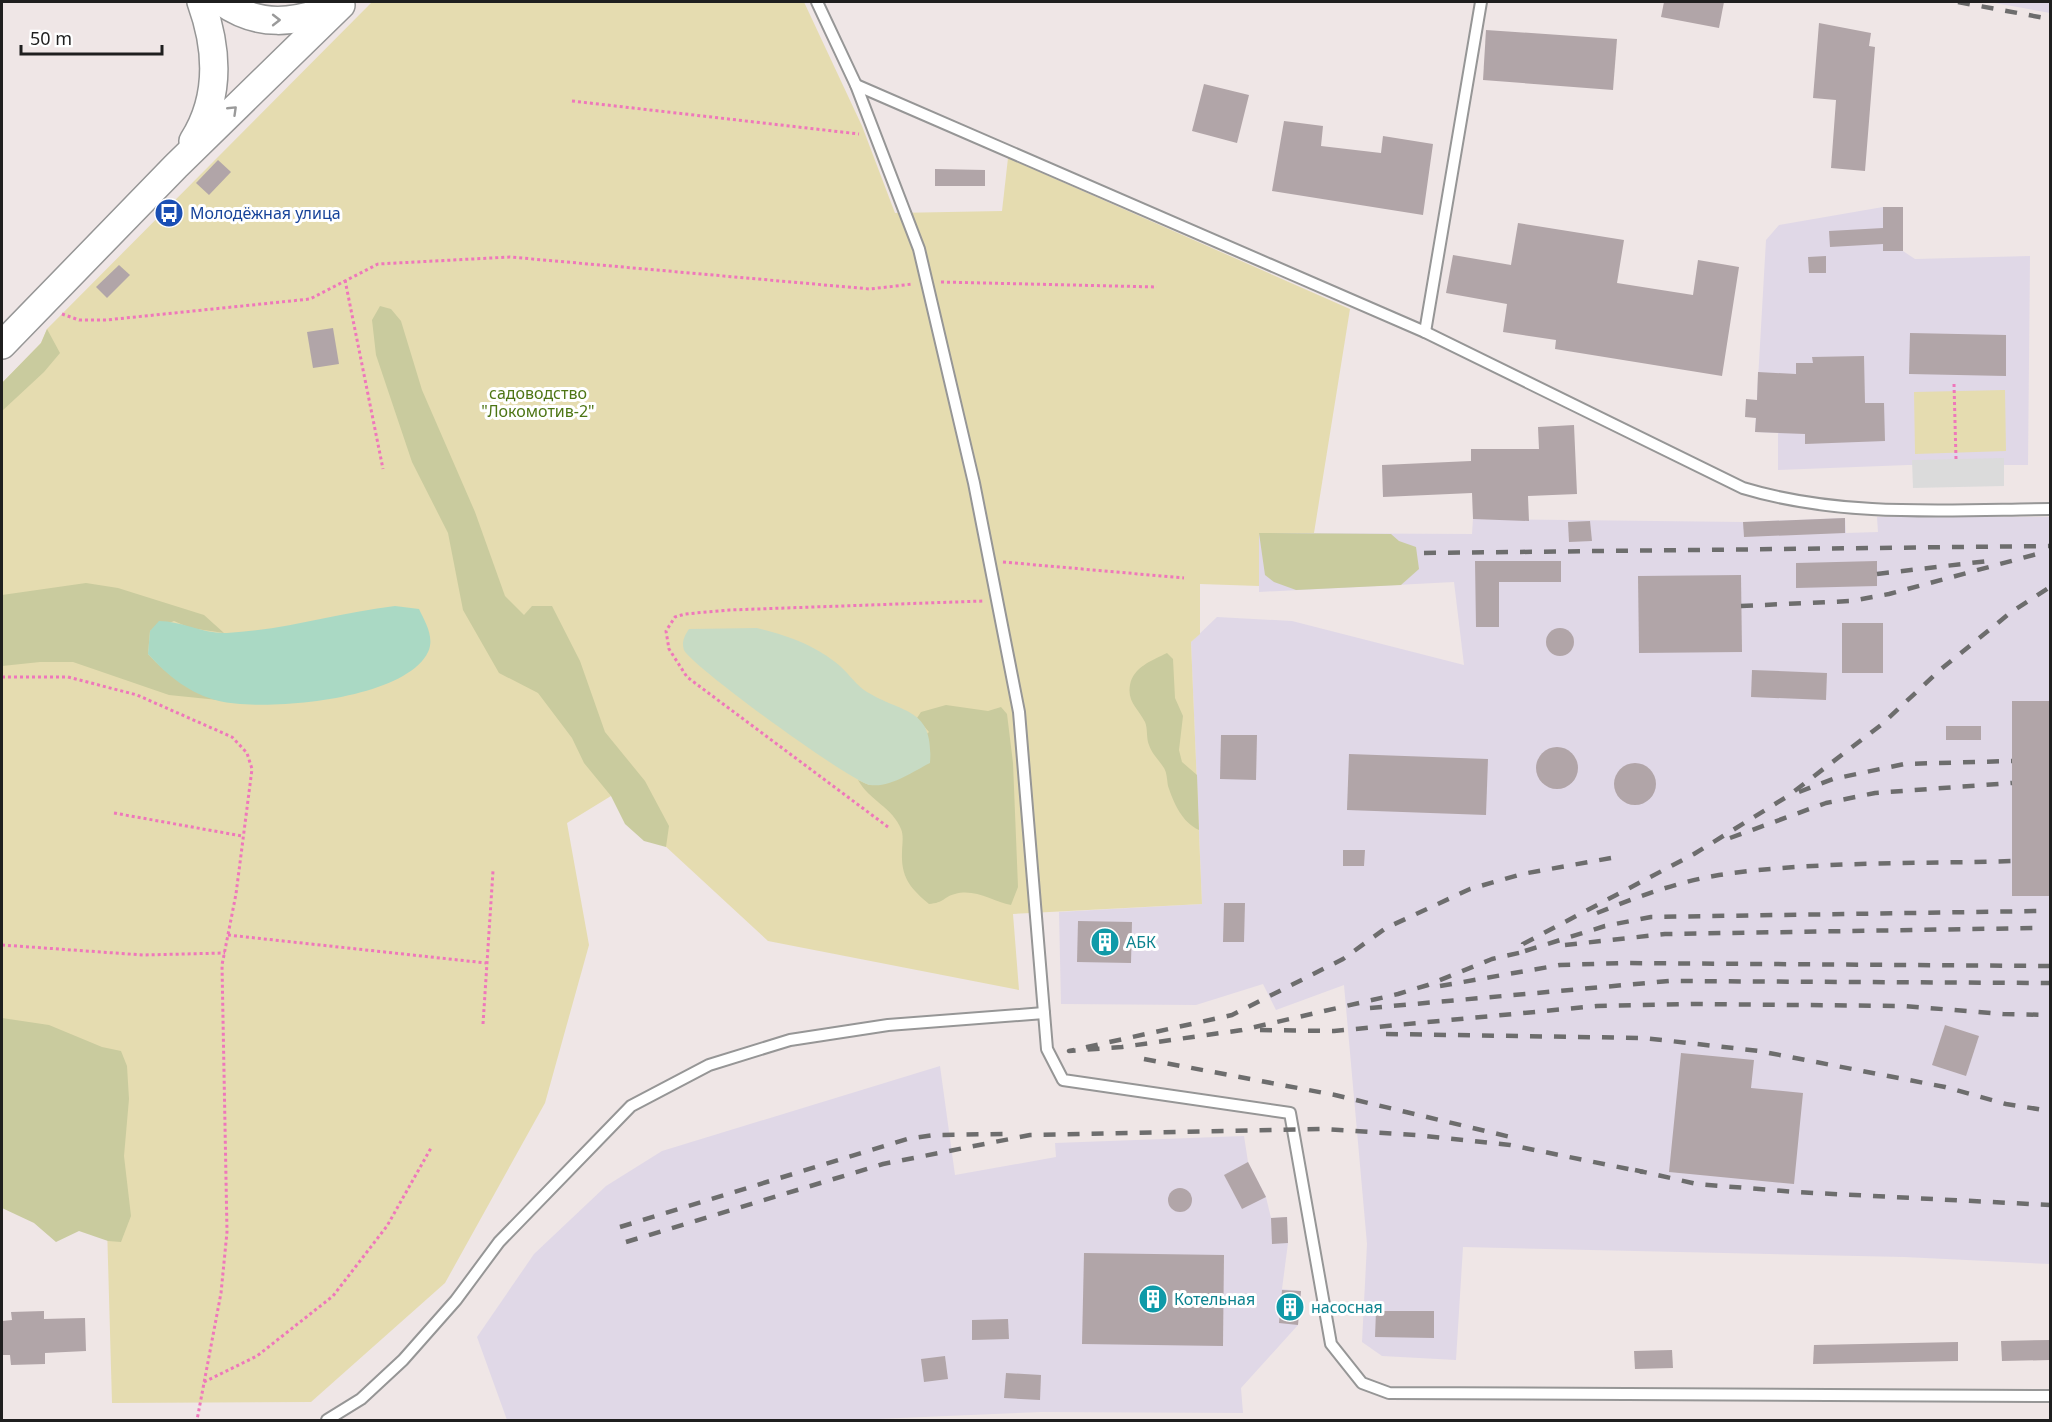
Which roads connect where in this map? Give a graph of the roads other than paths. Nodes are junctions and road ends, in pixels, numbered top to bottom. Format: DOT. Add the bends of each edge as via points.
graph roads {
  1 [pos="201,2"];
  2 [pos="222,2"];
  3 [pos="817,2"];
  4 [pos="1481,2"];
  5 [pos="343,3"];
  6 [pos="856,85"];
  7 [pos="176,166"];
  8 [pos="1425,332"];
  9 [pos="2,345"];
  10 [pos="2050,509"];
  11 [pos="1044,1013"];
  12 [pos="2050,1396"];
  13 [pos="327,1420"];
  1 -- 7 [label="street" via="213,43 215,88 197,134"];
  2 -- 5 [label="street, one-way" via="268,21 305,19"];
  3 -- 6 [label="lane"];
  4 -- 8 [label="lane"];
  7 -- 5 [label="street, one-way"];
  6 -- 8 [label="lane"];
  6 -- 11 [label="lane" via="919,249 997,600 1019,712"];
  7 -- 9 [label="street"];
  8 -- 10 [label="lane" via="1734,484 1781,500 1894,510"];
  11 -- 12 [label="lane" via="1047,1049 1063,1080 1290,1113 1331,1344 1362,1383 1380,1390 1401,1394"];
  11 -- 13 [label="lane" via="888,1024 790,1040 709,1065 631,1106 499,1242 404,1360 362,1400"];
}
